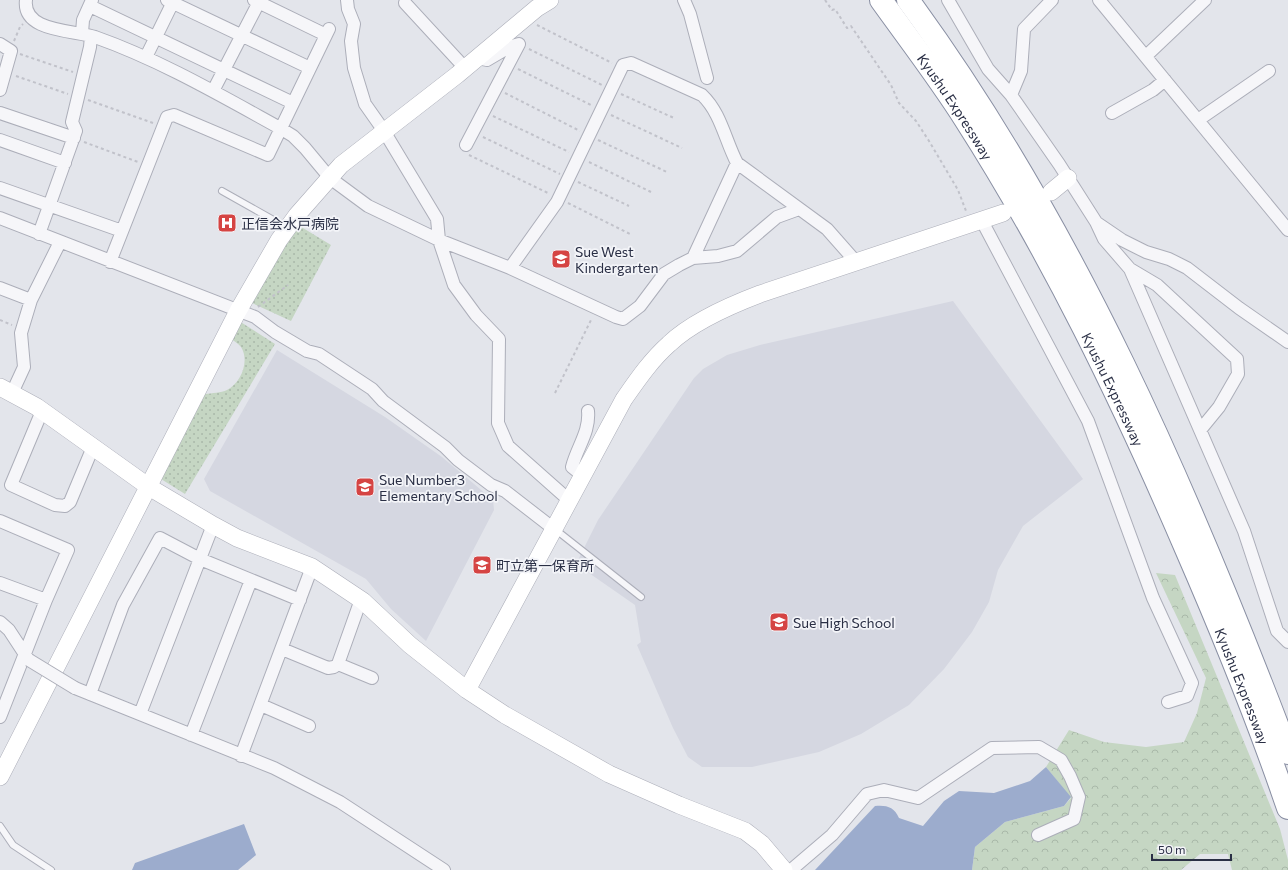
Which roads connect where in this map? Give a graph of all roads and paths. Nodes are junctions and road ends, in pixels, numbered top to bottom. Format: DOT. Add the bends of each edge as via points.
graph roads {
  1 [pos="26,0"];
  2 [pos="347,0"];
  3 [pos="550,0"];
  4 [pos="684,0"];
  5 [pos="825,0"];
  6 [pos="874,0"];
  7 [pos="881,0"];
  8 [pos="908,0"];
  9 [pos="911,0"];
  10 [pos="948,0"];
  11 [pos="1052,0"];
  12 [pos="1099,0"];
  13 [pos="1205,0"];
  14 [pos="171,1"];
  15 [pos="258,1"];
  16 [pos="405,2"];
  17 [pos="91,3"];
  18 [pos="29,17"];
  19 [pos="534,24"];
  20 [pos="86,34"];
  21 [pos="242,36"];
  22 [pos="156,38"];
  23 [pos="936,39"];
  24 [pos="0,44"];
  25 [pos="519,44"];
  26 [pos="11,51"];
  27 [pos="1146,56"];
  28 [pos="146,57"];
  29 [pos="471,63"];
  30 [pos="508,64"];
  31 [pos="310,68"];
  32 [pos="622,68"];
  33 [pos="224,70"];
  34 [pos="2,71"];
  35 [pos="1269,71"];
  36 [pos="83,76"];
  37 [pos="937,77"];
  38 [pos="707,78"];
  39 [pos="1165,80"];
  40 [pos="495,88"];
  41 [pos="611,89"];
  42 [pos="0,90"];
  43 [pos="213,91"];
  44 [pos="1011,95"];
  45 [pos="78,97"];
  46 [pos="293,103"];
  47 [pos="601,110"];
  48 [pos="483,111"];
  49 [pos="0,113"];
  50 [pos="1112,113"];
  51 [pos="674,118"];
  52 [pos="1198,120"];
  53 [pos="163,126"];
  54 [pos="280,128"];
  55 [pos="384,131"];
  56 [pos="472,132"];
  57 [pos="589,135"];
  58 [pos="74,138"];
  59 [pos="0,140"];
  60 [pos="682,148"];
  61 [pos="465,149"];
  62 [pos="579,157"];
  63 [pos="65,163"];
  64 [pos="737,163"];
  65 [pos="148,165"];
  66 [pos="667,172"];
  67 [pos="330,178"];
  68 [pos="569,178"];
  69 [pos="1068,178"];
  70 [pos="0,188"];
  71 [pos="222,190"];
  72 [pos="650,192"];
  73 [pos="1051,192"];
  74 [pos="559,198"];
  75 [pos="49,205"];
  76 [pos="629,206"];
  77 [pos="799,209"];
  78 [pos="1004,213"];
  79 [pos="0,218"];
  80 [pos="1096,222"];
  81 [pos="976,223"];
  82 [pos="1287,225"];
  83 [pos="288,228"];
  84 [pos="122,232"];
  85 [pos="39,234"];
  86 [pos="630,234"];
  87 [pos="439,240"];
  88 [pos="60,242"];
  89 [pos="693,258"];
  90 [pos="110,262"];
  91 [pos="857,263"];
  92 [pos="510,268"];
  93 [pos="1130,270"];
  94 [pos="288,285"];
  95 [pos="0,288"];
  96 [pos="31,300"];
  97 [pos="257,308"];
  98 [pos="596,308"];
  99 [pos="238,311"];
  100 [pos="1288,342"];
  101 [pos="6,390"];
  102 [pos="555,393"];
  103 [pos="42,411"];
  104 [pos="588,411"];
  105 [pos="1201,429"];
  106 [pos="93,447"];
  107 [pos="582,475"];
  108 [pos="149,487"];
  109 [pos="570,501"];
  110 [pos="0,520"];
  111 [pos="213,525"];
  112 [pos="554,529"];
  113 [pos="200,559"];
  114 [pos="312,567"];
  115 [pos="251,580"];
  116 [pos="0,583"];
  117 [pos="641,597"];
  118 [pos="46,600"];
  119 [pos="300,600"];
  120 [pos="363,601"];
  121 [pos="0,622"];
  122 [pos="1288,642"];
  123 [pos="282,649"];
  124 [pos="27,657"];
  125 [pos="338,664"];
  126 [pos="372,678"];
  127 [pos="467,690"];
  128 [pos="90,694"];
  129 [pos="1168,702"];
  130 [pos="261,705"];
  131 [pos="0,714"];
  132 [pos="140,714"];
  133 [pos="310,726"];
  134 [pos="191,735"];
  135 [pos="1288,753"];
  136 [pos="241,756"];
  137 [pos="2,766"];
  138 [pos="1288,808"];
  139 [pos="0,826"];
  140 [pos="1038,835"];
  141 [pos="51,870"];
  142 [pos="444,870"];
  143 [pos="784,870"];
  144 [pos="791,870"];
  1 -- 18 [label="street"];
  2 -- 55 [label="street" via="354,24 351,41 354,68 365,104"];
  3 -- 29 [label="street" via="514,26"];
  4 -- 38 [label="street"];
  5 -- 81 [label="path" via="832,10 835,9 847,28 852,26 888,79 899,103 916,120"];
  6 -- 37 [label="highway"];
  7 -- 37 [label="highway, Kyushu Expressway"];
  8 -- 23 [label="highway, Kyushu Expressway"];
  9 -- 23 [label="highway"];
  10 -- 44 [label="street" via="988,68"];
  11 -- 44 [label="street" via="1024,29 1021,71"];
  12 -- 27 [label="street"];
  13 -- 27 [label="street"];
  14 -- 21 [label="street"];
  14 -- 22 [label="street"];
  15 -- 21 [label="street"];
  15 -- 31 [label="street" via="328,32"];
  16 -- 29 [label="street"];
  17 -- 20 [label="street" via="83,20"];
  17 -- 22 [label="street"];
  18 -- 20 [label="street" via="33,21 65,32"];
  18 -- 26 [label="path" via="20,27"];
  19 -- 32 [label="path"];
  20 -- 28 [label="street"];
  20 -- 36 [label="street" via="90,47"];
  21 -- 31 [label="street"];
  21 -- 33 [label="street"];
  22 -- 28 [label="street"];
  22 -- 33 [label="street"];
  23 -- 135 [label="highway, Kyushu Expressway" via="1042,206 1102,320 1154,426 1228,599"];
  24 -- 26 [label="street"];
  25 -- 29 [label="street" via="488,60"];
  25 -- 30 [label="street"];
  25 -- 41 [label="path"];
  26 -- 34 [label="street"];
  26 -- 36 [label="path"];
  27 -- 39 [label="street"];
  28 -- 43 [label="street"];
  29 -- 55 [label="street"];
  30 -- 40 [label="street"];
  30 -- 47 [label="path"];
  31 -- 46 [label="street"];
  32 -- 41 [label="street"];
  32 -- 64 [label="street" via="623,65 631,63 702,95 711,103"];
  33 -- 43 [label="street"];
  33 -- 46 [label="street"];
  34 -- 42 [label="street"];
  34 -- 45 [label="path"];
  35 -- 52 [label="street"];
  36 -- 45 [label="street"];
  37 -- 138 [label="highway, Kyushu Expressway" via="1022,213 1087,333 1136,436 1210,606"];
  39 -- 50 [label="street" via="1153,90"];
  39 -- 52 [label="street"];
  40 -- 48 [label="street"];
  40 -- 57 [label="path"];
  41 -- 47 [label="street"];
  41 -- 51 [label="path"];
  43 -- 54 [label="street"];
  44 -- 69 [label="street"];
  45 -- 53 [label="path"];
  45 -- 58 [label="street" via="72,122 76,131"];
  46 -- 54 [label="street"];
  47 -- 57 [label="street"];
  47 -- 60 [label="path"];
  48 -- 56 [label="street"];
  48 -- 62 [label="path"];
  49 -- 58 [label="street"];
  52 -- 82 [label="street"];
  53 -- 54 [label="street" via="167,117 174,115 268,155"];
  53 -- 65 [label="street"];
  54 -- 67 [label="street" via="301,144"];
  55 -- 67 [label="street" via="341,165"];
  55 -- 87 [label="street" via="437,219"];
  56 -- 61 [label="street"];
  56 -- 68 [label="path"];
  57 -- 62 [label="street"];
  57 -- 66 [label="path"];
  58 -- 63 [label="street"];
  58 -- 65 [label="path"];
  59 -- 63 [label="street"];
  61 -- 74 [label="path"];
  62 -- 68 [label="street"];
  62 -- 72 [label="path"];
  63 -- 75 [label="street"];
  64 -- 77 [label="street"];
  64 -- 89 [label="street"];
  65 -- 84 [label="street"];
  67 -- 83 [label="street"];
  67 -- 87 [label="street" via="368,206"];
  68 -- 74 [label="street"];
  68 -- 76 [label="path"];
  69 -- 73 [label="street"];
  69 -- 80 [label="street"];
  70 -- 75 [label="street"];
  71 -- 83 [label="lane"];
  74 -- 86 [label="path"];
  74 -- 92 [label="street"];
  75 -- 84 [label="street"];
  75 -- 85 [label="street"];
  77 -- 89 [label="street" via="777,217 737,251"];
  77 -- 91 [label="street" via="827,228"];
  78 -- 81 [label="street"];
  79 -- 85 [label="street"];
  80 -- 93 [label="street" via="1104,239"];
  80 -- 100 [label="street" via="1122,240 1187,268"];
  81 -- 91 [label="street"];
  81 -- 129 [label="street" via="1088,421 1153,598 1192,683 1187,696"];
  83 -- 99 [label="street" via="265,262"];
  84 -- 90 [label="street"];
  85 -- 88 [label="street"];
  87 -- 92 [label="street"];
  87 -- 109 [label="street" via="454,285 476,315 499,339 498,424 502,435 508,446"];
  88 -- 90 [label="street"];
  88 -- 96 [label="street"];
  89 -- 98 [label="street" via="664,274 640,306 623,319"];
  90 -- 99 [label="street"];
  91 -- 107 [label="street" via="728,306 669,343 643,371 624,399"];
  92 -- 98 [label="street"];
  93 -- 105 [label="street"];
  93 -- 105 [label="street" via="1157,285 1237,360 1238,374 1219,407"];
  94 -- 97 [label="path"];
  95 -- 96 [label="street"];
  96 -- 101 [label="street" via="21,333 24,367"];
  98 -- 102 [label="path"];
  99 -- 108 [label="street"];
  99 -- 112 [label="street" via="255,318 307,351 319,354 372,389 383,401 445,447 458,460 492,485 505,491"];
  101 -- 103 [label="street"];
  103 -- 106 [label="street"];
  103 -- 106 [label="street" via="11,485 55,506 64,506 70,502"];
  104 -- 107 [label="street" via="589,422 572,467"];
  105 -- 122 [label="street" via="1244,531 1277,631"];
  106 -- 108 [label="street"];
  107 -- 109 [label="street"];
  108 -- 111 [label="street"];
  108 -- 137 [label="street"];
  109 -- 112 [label="street"];
  110 -- 118 [label="street" via="68,550"];
  111 -- 113 [label="street"];
  111 -- 114 [label="street" via="238,538"];
  112 -- 117 [label="lane"];
  112 -- 127 [label="street"];
  113 -- 115 [label="street"];
  113 -- 128 [label="street" via="160,538 123,605"];
  113 -- 132 [label="street"];
  114 -- 119 [label="street"];
  114 -- 120 [label="street"];
  115 -- 119 [label="street"];
  115 -- 134 [label="street"];
  116 -- 118 [label="street"];
  118 -- 124 [label="street"];
  119 -- 123 [label="street"];
  120 -- 125 [label="street"];
  120 -- 127 [label="street" via="410,645"];
  121 -- 124 [label="street" via="9,630"];
  123 -- 125 [label="street" via="328,668"];
  123 -- 130 [label="street"];
  124 -- 128 [label="street, bridge" via="75,688"];
  124 -- 131 [label="street"];
  125 -- 126 [label="street"];
  127 -- 143 [label="street" via="505,715 609,774 745,831 762,844"];
  128 -- 132 [label="street"];
  130 -- 133 [label="street"];
  130 -- 136 [label="street"];
  132 -- 134 [label="street"];
  134 -- 136 [label="street"];
  136 -- 142 [label="street" via="274,768 340,802"];
  139 -- 141 [label="lane" via="13,845"];
  140 -- 144 [label="street" via="1074,818 1079,797 1070,776 1061,760 1039,747 992,748 918,798 884,790 867,794 832,835"];
}
